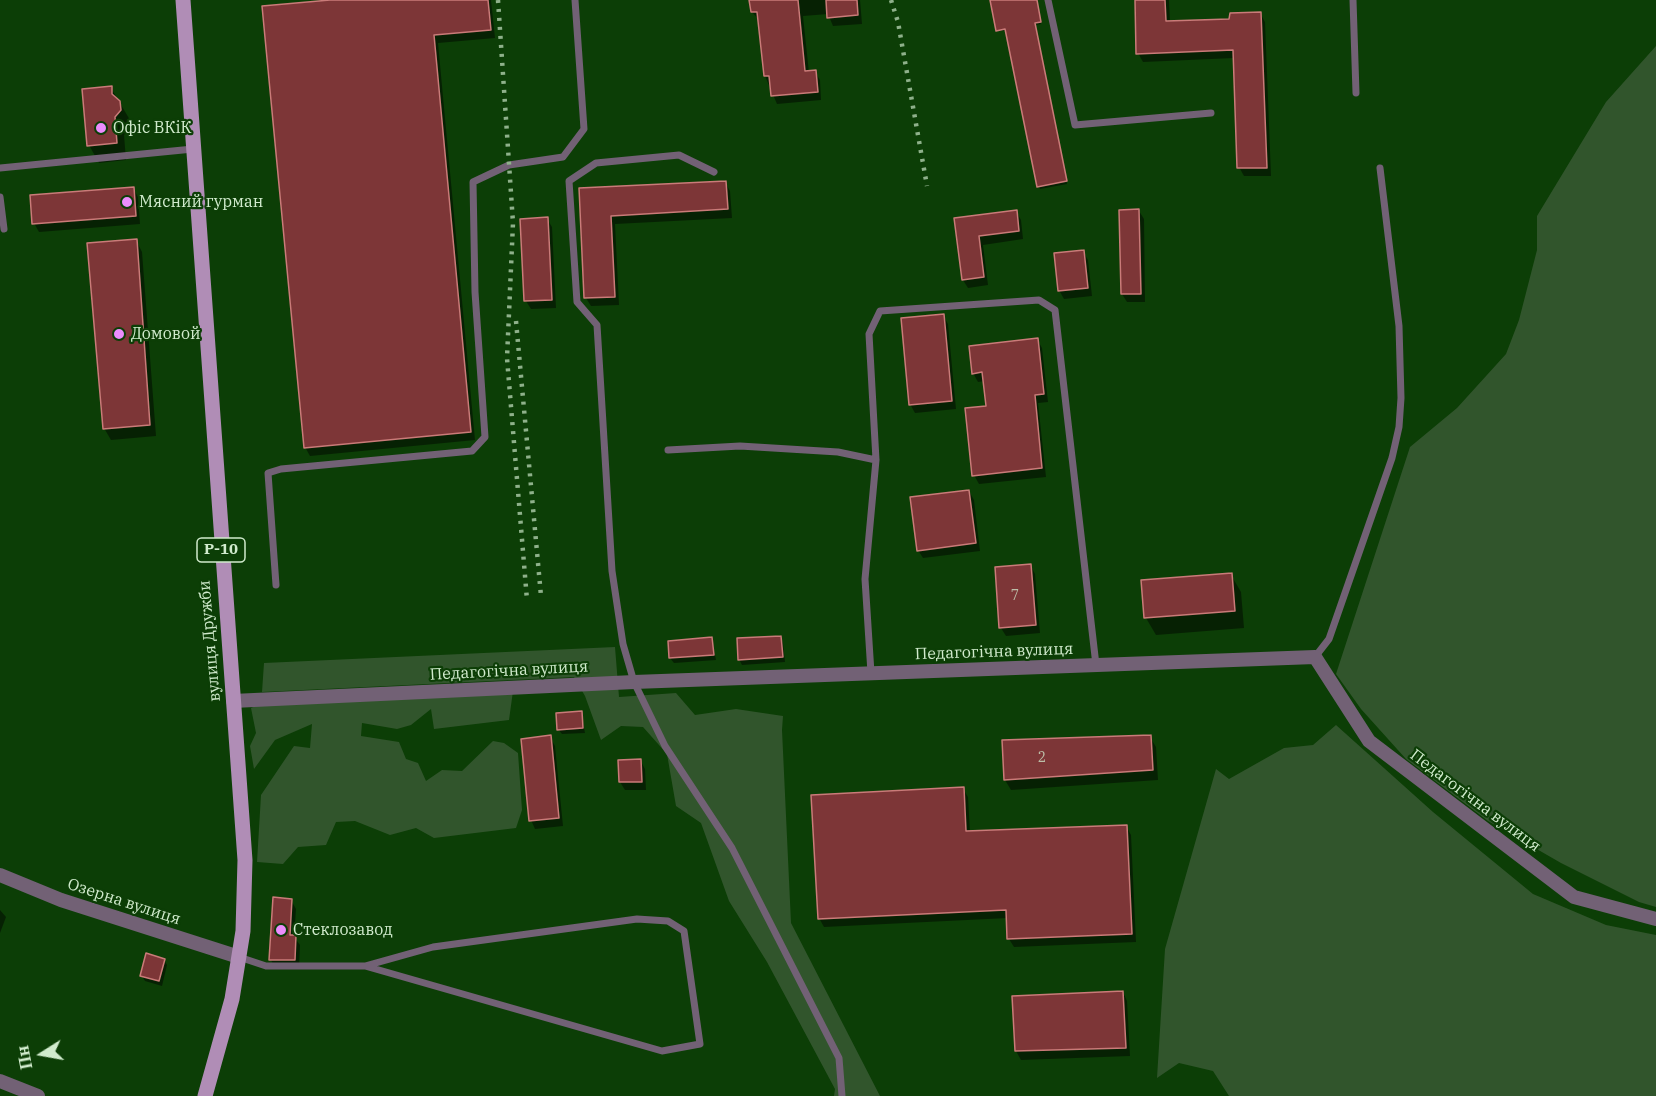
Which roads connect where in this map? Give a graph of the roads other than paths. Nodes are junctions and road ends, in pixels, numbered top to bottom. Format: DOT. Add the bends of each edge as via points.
graph roads {
  1 [pos="183,0"];
  2 [pos="575,0"];
  3 [pos="1048,0"];
  4 [pos="1353,0"];
  5 [pos="1356,93"];
  6 [pos="1211,113"];
  7 [pos="193,149"];
  8 [pos="0,168"];
  9 [pos="1380,168"];
  10 [pos="714,172"];
  11 [pos="0,197"];
  12 [pos="4,229"];
  13 [pos="668,450"];
  14 [pos="876,460"];
  15 [pos="276,585"];
  16 [pos="1315,657"];
  17 [pos="1096,665"];
  18 [pos="871,673"];
  19 [pos="634,682"];
  20 [pos="233,701"];
  21 [pos="0,875"];
  22 [pos="1656,919"];
  23 [pos="239,957"];
  24 [pos="366,966"];
  25 [pos="0,1081"];
  26 [pos="38,1096"];
  27 [pos="204,1096"];
  28 [pos="842,1096"];
  1 -- 7 [label="main road, вулиця Дружби / Р-10"];
  2 -- 15 [label="lane" via="584,129 563,157 509,165 473,182 475,292 485,437 472,452 268,473"];
  3 -- 6 [label="lane" via="1075,125"];
  4 -- 5 [label="lane"];
  7 -- 8 [label="lane"];
  7 -- 20 [label="main road, вулиця Дружби / Р-10"];
  9 -- 16 [label="lane" via="1399,326 1399,427 1392,458 1329,639"];
  10 -- 19 [label="lane" via="680,155 596,163 569,181 577,302 597,325 612,571 622,644"];
  11 -- 12 [label="lane"];
  13 -- 14 [label="lane" via="740,446 838,452"];
  14 -- 17 [label="lane" via="869,334 880,311 1039,300 1055,310"];
  14 -- 18 [label="lane" via="866,579"];
  16 -- 17 [label="street, Педагогічна вулиця"];
  16 -- 22 [label="street, Педагогічна вулиця" via="1370,741 1574,897"];
  17 -- 18 [label="street, Педагогічна вулиця"];
  18 -- 19 [label="street, Педагогічна вулиця"];
  19 -- 20 [label="street, Педагогічна вулиця"];
  19 -- 28 [label="lane" via="665,746 732,848 834,1048 839,1058"];
  20 -- 23 [label="main road, вулиця Дружби / Р-10" via="245,860"];
  21 -- 23 [label="street, Озерна вулиця" via="61,900"];
  23 -- 24 [label="lane" via="266,966"];
  23 -- 27 [label="main road, вулиця Дружби / Р-10" via="232,999"];
  24 -- 24 [label="lane" via="662,1052 700,1044 684,931 668,921 637,919 433,947"];
  25 -- 26 [label="street"];
}
